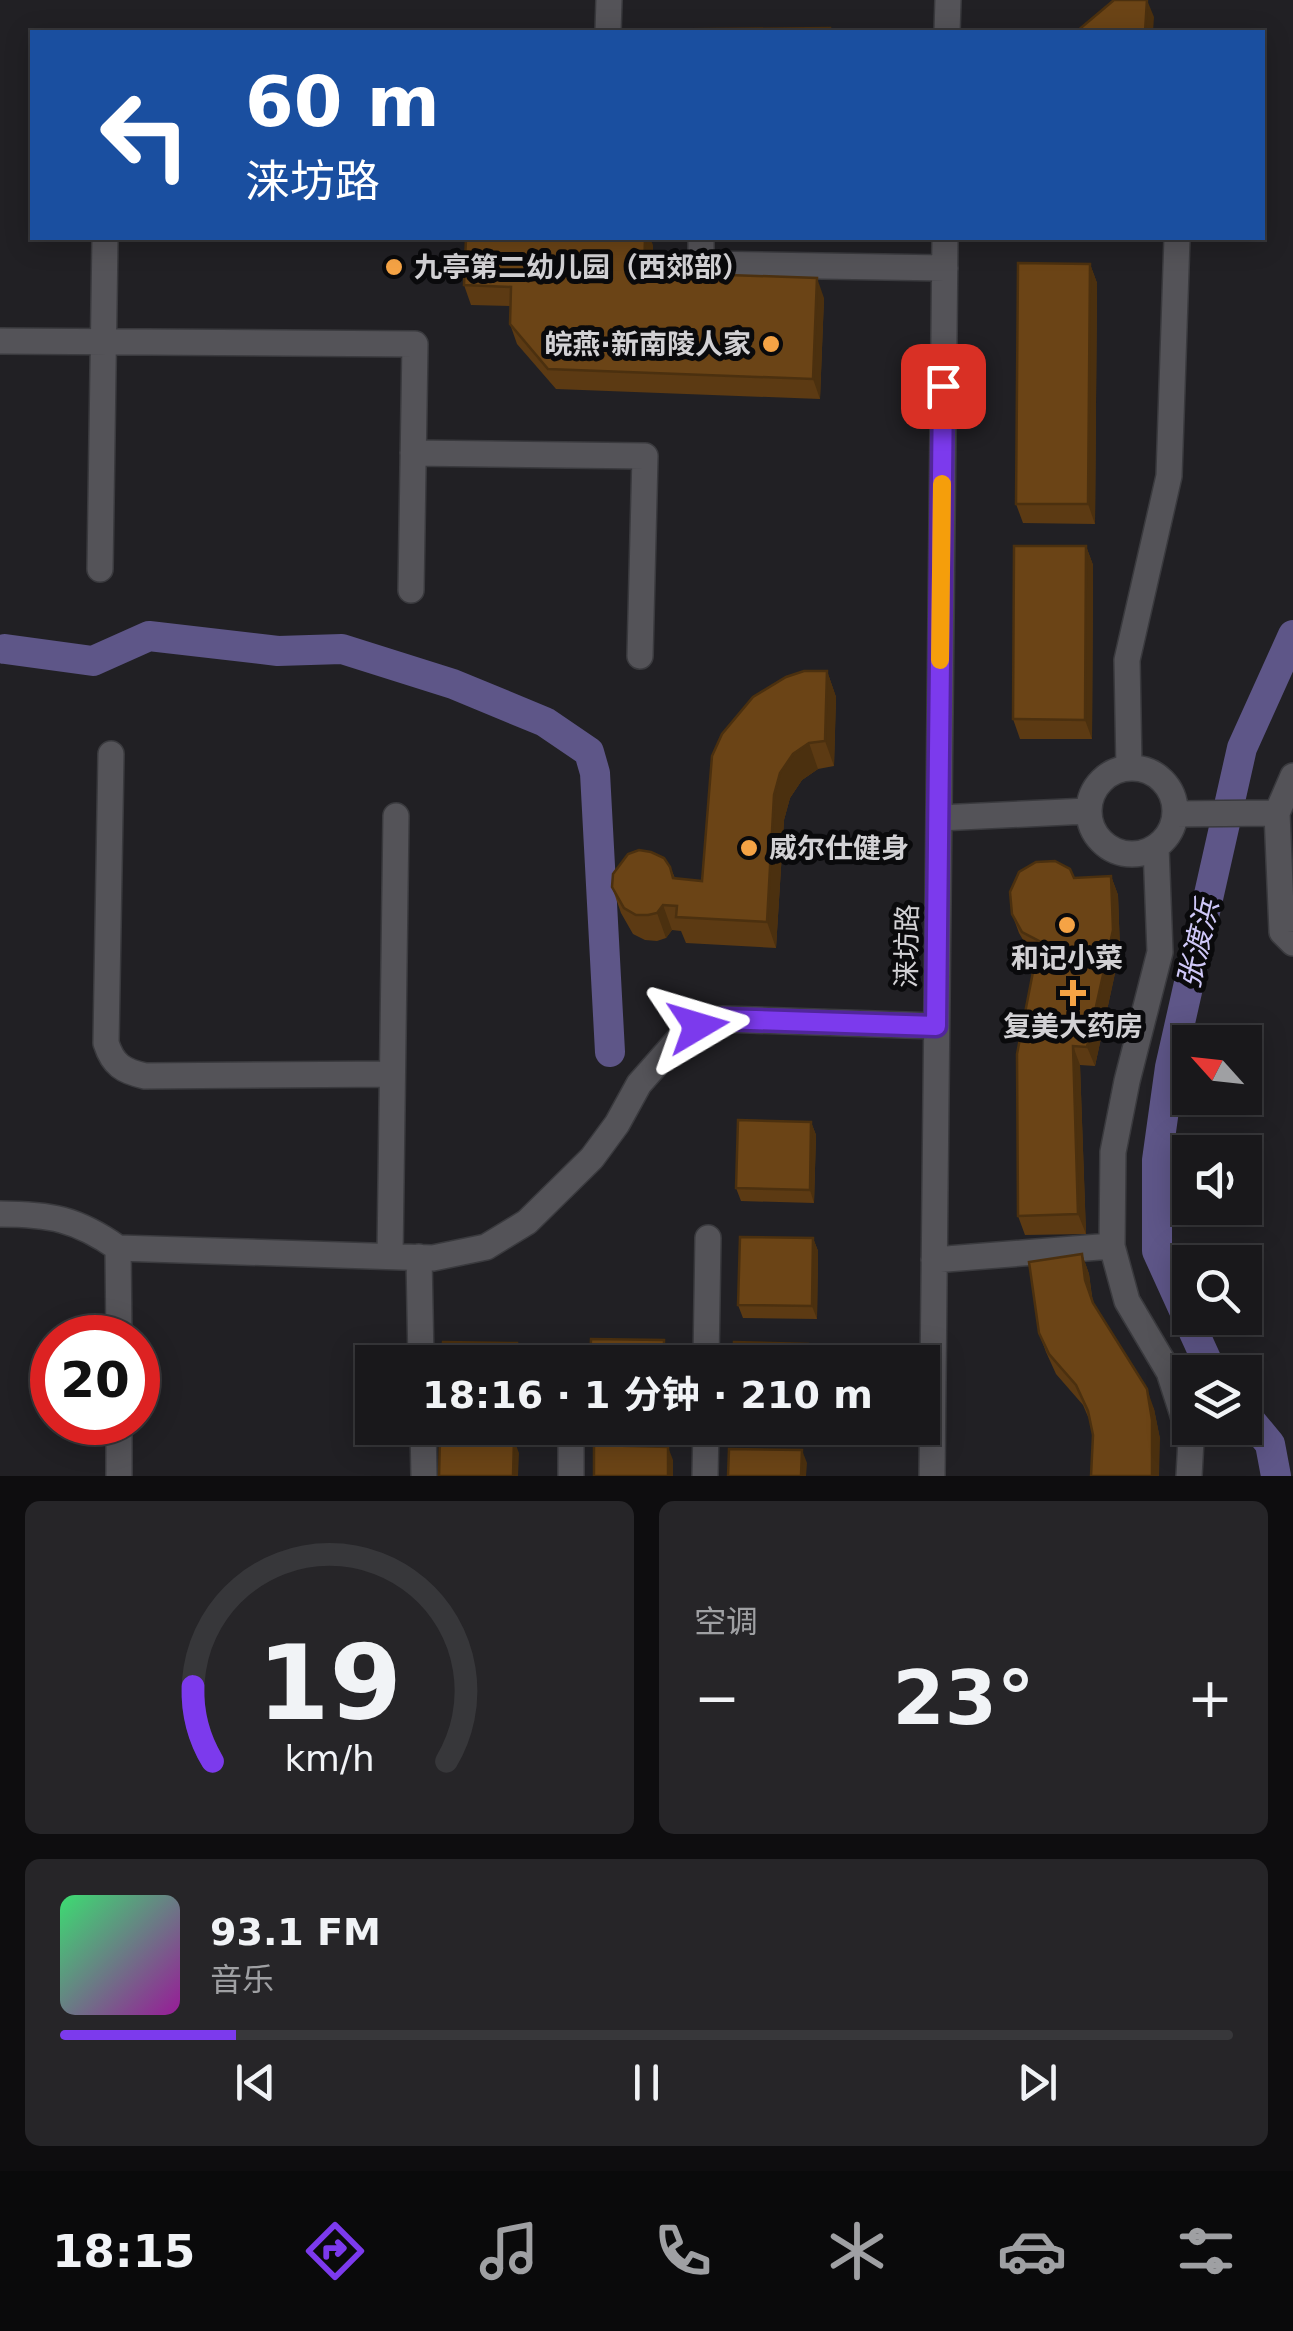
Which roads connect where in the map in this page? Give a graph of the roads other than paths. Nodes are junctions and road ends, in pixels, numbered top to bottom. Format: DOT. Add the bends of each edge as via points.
graph roads {
  1 [pos="609,0"];
  2 [pos="948,0"];
  3 [pos="608,30"];
  4 [pos="947,30"];
  5 [pos="105,240"];
  6 [pos="701,240"];
  7 [pos="945,240"];
  8 [pos="1176,240"];
  9 [pos="945,268"];
  10 [pos="0,340"];
  11 [pos="103,342"];
  12 [pos="414,453"];
  13 [pos="100,569"];
  14 [pos="411,590"];
  15 [pos="640,656"];
  16 [pos="111,754"];
  17 [pos="1128,768"];
  18 [pos="1293,776"];
  19 [pos="1088,811"];
  20 [pos="1277,813"];
  21 [pos="1175,814"];
  22 [pos="396,816"];
  23 [pos="939,818"];
  24 [pos="1156,847"];
  25 [pos="1293,943"];
  26 [pos="936,1026"];
  27 [pos="392,1074"];
  28 [pos="0,1214"];
  29 [pos="708,1238"];
  30 [pos="1112,1246"];
  31 [pos="118,1248"];
  32 [pos="390,1256"];
  33 [pos="419,1257"];
  34 [pos="934,1260"];
  35 [pos="118,1315"];
  36 [pos="421,1345"];
  37 [pos="706,1345"];
  38 [pos="119,1445"];
  39 [pos="423,1445"];
  40 [pos="571,1445"];
  41 [pos="706,1445"];
  42 [pos="119,1476"];
  43 [pos="424,1476"];
  44 [pos="571,1476"];
  45 [pos="705,1476"];
  46 [pos="932,1476"];
  47 [pos="1190,1476"];
  1 -- 3 [label="street"];
  2 -- 4 [label="street"];
  5 -- 11 [label="street"];
  6 -- 9 [label="street" via="701,264"];
  7 -- 9 [label="street, 涞坊路"];
  8 -- 17 [label="street" via="1169,476 1127,660"];
  9 -- 23 [label="street, 涞坊路"];
  10 -- 11 [label="street"];
  11 -- 12 [label="street" via="415,344"];
  11 -- 13 [label="street"];
  12 -- 14 [label="street"];
  12 -- 15 [label="street" via="645,456"];
  16 -- 27 [label="street" via="106,1043 112,1061 145,1076"];
  17 -- 19 [label="street" via="1096,787"];
  17 -- 21 [label="street" via="1167,786"];
  18 -- 20 [label="street"];
  19 -- 23 [label="street"];
  19 -- 24 [label="street" via="1096,837 1118,853"];
  20 -- 21 [label="street"];
  20 -- 25 [label="street" via="1282,932"];
  21 -- 24 [label="street"];
  22 -- 27 [label="street"];
  23 -- 26 [label="street, 涞坊路"];
  24 -- 30 [label="street" via="1160,952 1113,1152"];
  26 -- 33 [label="street" via="722,1019 698,1026 658,1060 592,1158 526,1222 486,1247"];
  26 -- 34 [label="street, 涞坊路"];
  27 -- 32 [label="street"];
  28 -- 31 [label="street" via="46,1214 89,1227"];
  29 -- 37 [label="street"];
  30 -- 34 [label="street"];
  30 -- 47 [label="street" via="1127,1302 1169,1372 1191,1440"];
  31 -- 32 [label="street"];
  31 -- 35 [label="street"];
  32 -- 33 [label="street"];
  33 -- 36 [label="street"];
  34 -- 46 [label="street, 涞坊路"];
  38 -- 42 [label="street"];
  39 -- 43 [label="street"];
  40 -- 44 [label="street"];
  41 -- 45 [label="street"];
}
